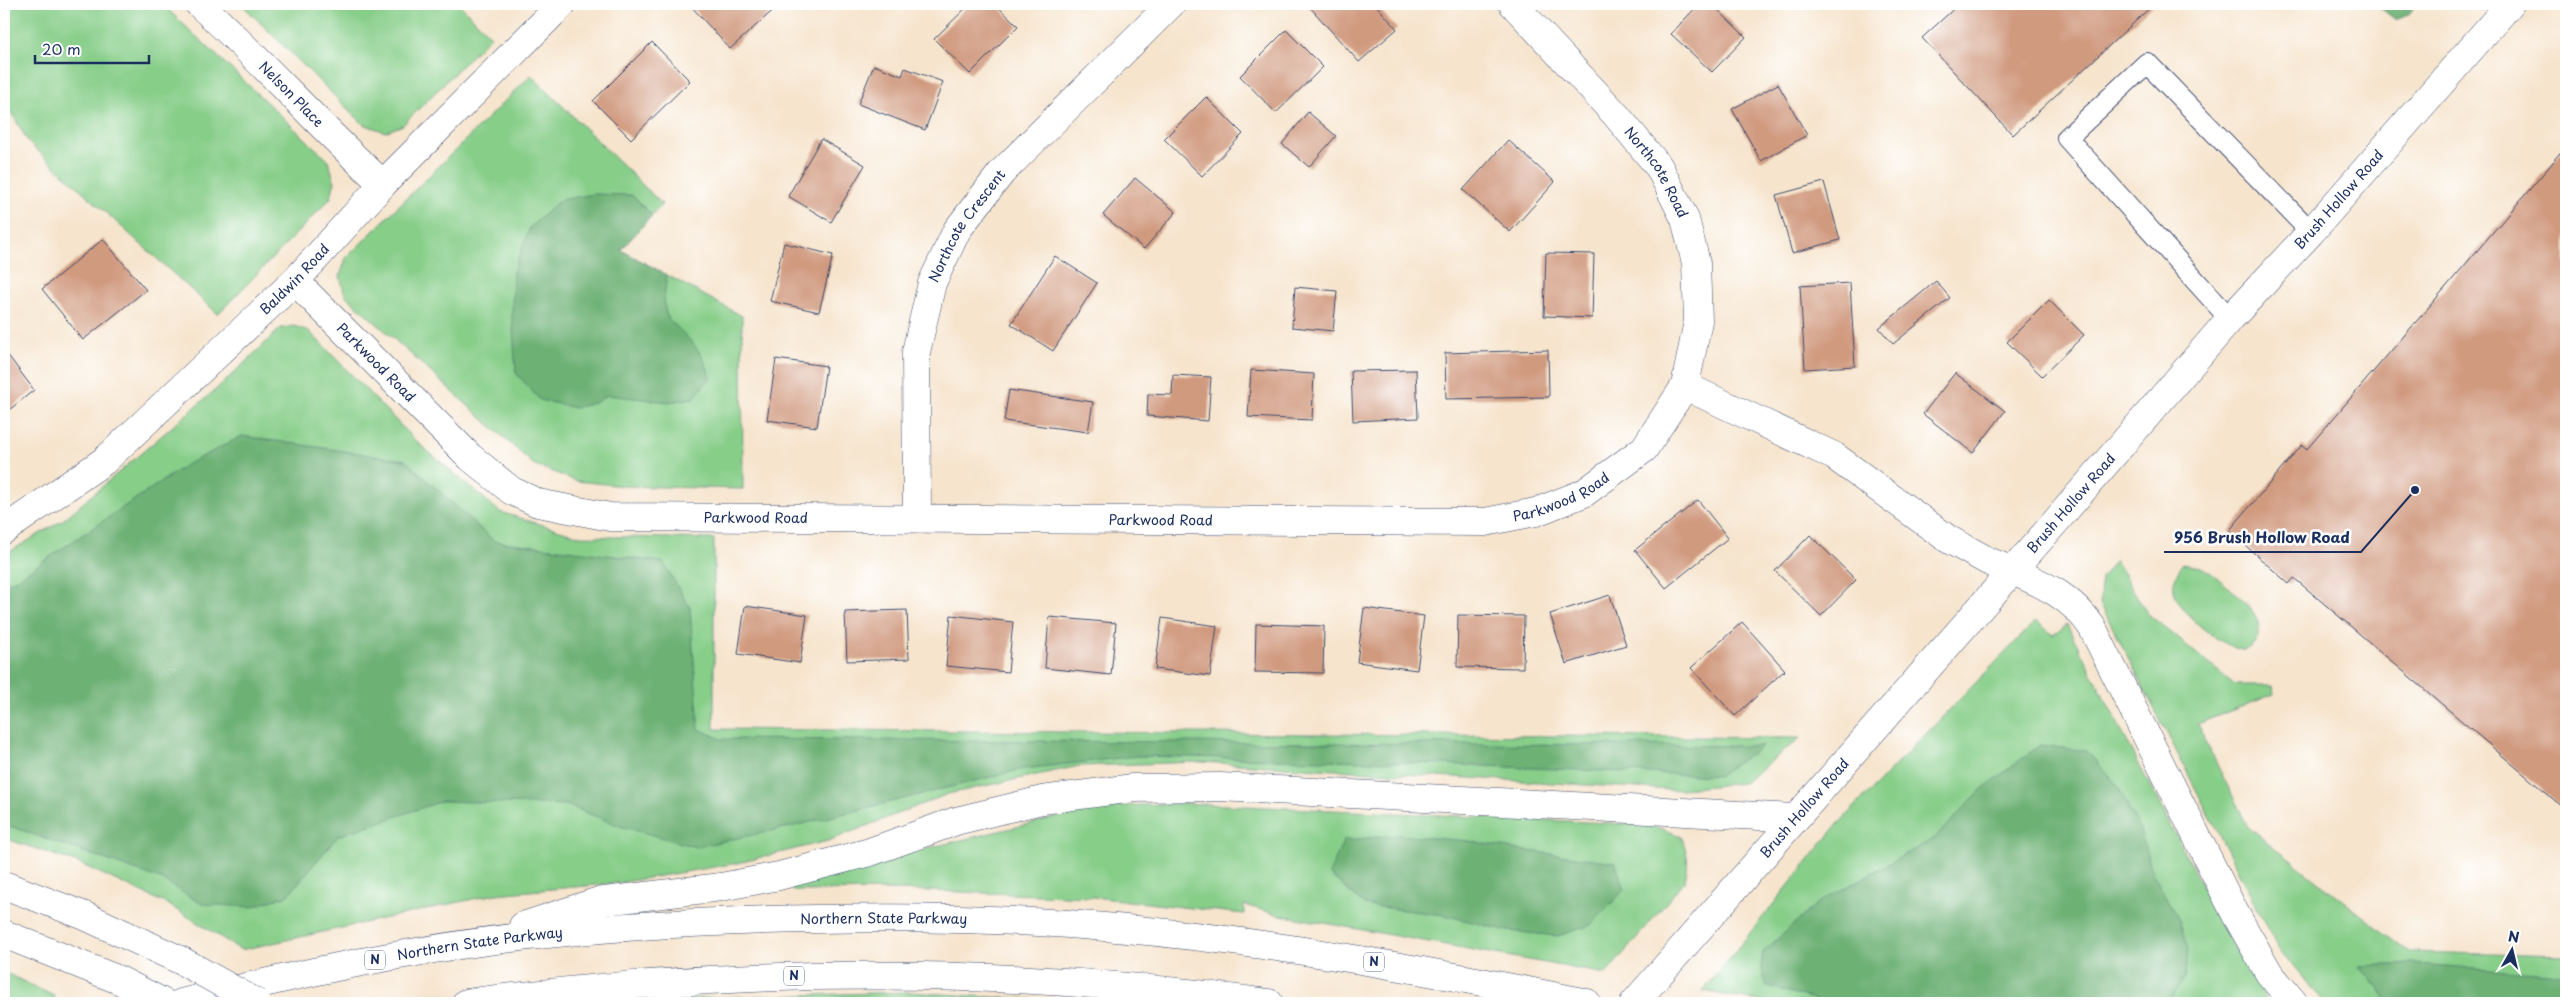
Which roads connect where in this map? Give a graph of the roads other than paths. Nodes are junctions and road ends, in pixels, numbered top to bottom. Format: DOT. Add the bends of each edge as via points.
graph roads {
  1 [pos="199,4"];
  2 [pos="562,4"];
  3 [pos="1171,4"];
  4 [pos="1513,4"];
  5 [pos="2510,4"];
  6 [pos="383,184"];
  7 [pos="2311,232"];
  8 [pos="295,281"];
  9 [pos="2230,319"];
  10 [pos="1685,386"];
  11 [pos="917,518"];
  12 [pos="4,530"];
  13 [pos="2013,571"];
  14 [pos="1795,818"];
  15 [pos="4,885"];
  16 [pos="4,934"];
  17 [pos="470,944"];
  18 [pos="164,1003"];
  19 [pos="181,1003"];
  20 [pos="257,1003"];
  21 [pos="466,1003"];
  22 [pos="1269,1003"];
  23 [pos="1587,1003"];
  24 [pos="1634,1003"];
  25 [pos="2294,1003"];
  1 -- 6 [label="main road, Nelson Place" via="245,45 349,154"];
  2 -- 6 [label="main road, Baldwin Road"];
  3 -- 11 [label="main road, Northcote Crescent" via="1002,172 957,230 932,282 916,352"];
  4 -- 10 [label="main road, Northcote Road" via="1616,115 1659,167 1685,219 1696,263 1698,321"];
  5 -- 7 [label="main road, Brush Hollow Road"];
  6 -- 8 [label="main road, Baldwin Road"];
  7 -- 9 [label="main road, Brush Hollow Road"];
  7 -- 9 [label="lane" via="2147,63 2066,138"];
  8 -- 11 [label="main road, Parkwood Road" via="470,457 512,491 538,503 610,517"];
  8 -- 12 [label="main road, Baldwin Road" via="104,461"];
  9 -- 13 [label="main road, Brush Hollow Road"];
  10 -- 11 [label="main road, Parkwood Road" via="1644,449 1584,493 1536,512 1485,522"];
  10 -- 13 [label="main road" via="1834,456 1948,539"];
  13 -- 14 [label="main road, Brush Hollow Road"];
  13 -- 25 [label="main road" via="2061,594 2082,613 2236,915 2269,973"];
  14 -- 17 [label="main road" via="1220,787 1086,792 999,809 870,852 779,876 722,887 596,902"];
  14 -- 24 [label="main road, Brush Hollow Road"];
  15 -- 20 [label="main road, bridge" via="85,916 182,961"];
  16 -- 18 [label="main road" via="119,980"];
  17 -- 19 [label="main road, Northern State Parkway / N" via="350,964"];
  17 -- 23 [label="main road, Northern State Parkway / N" via="706,921 869,918 1032,922 1114,927 1287,947 1462,977"];
  21 -- 22 [label="main road, N" via="705,980 867,975 1042,982"];
}
